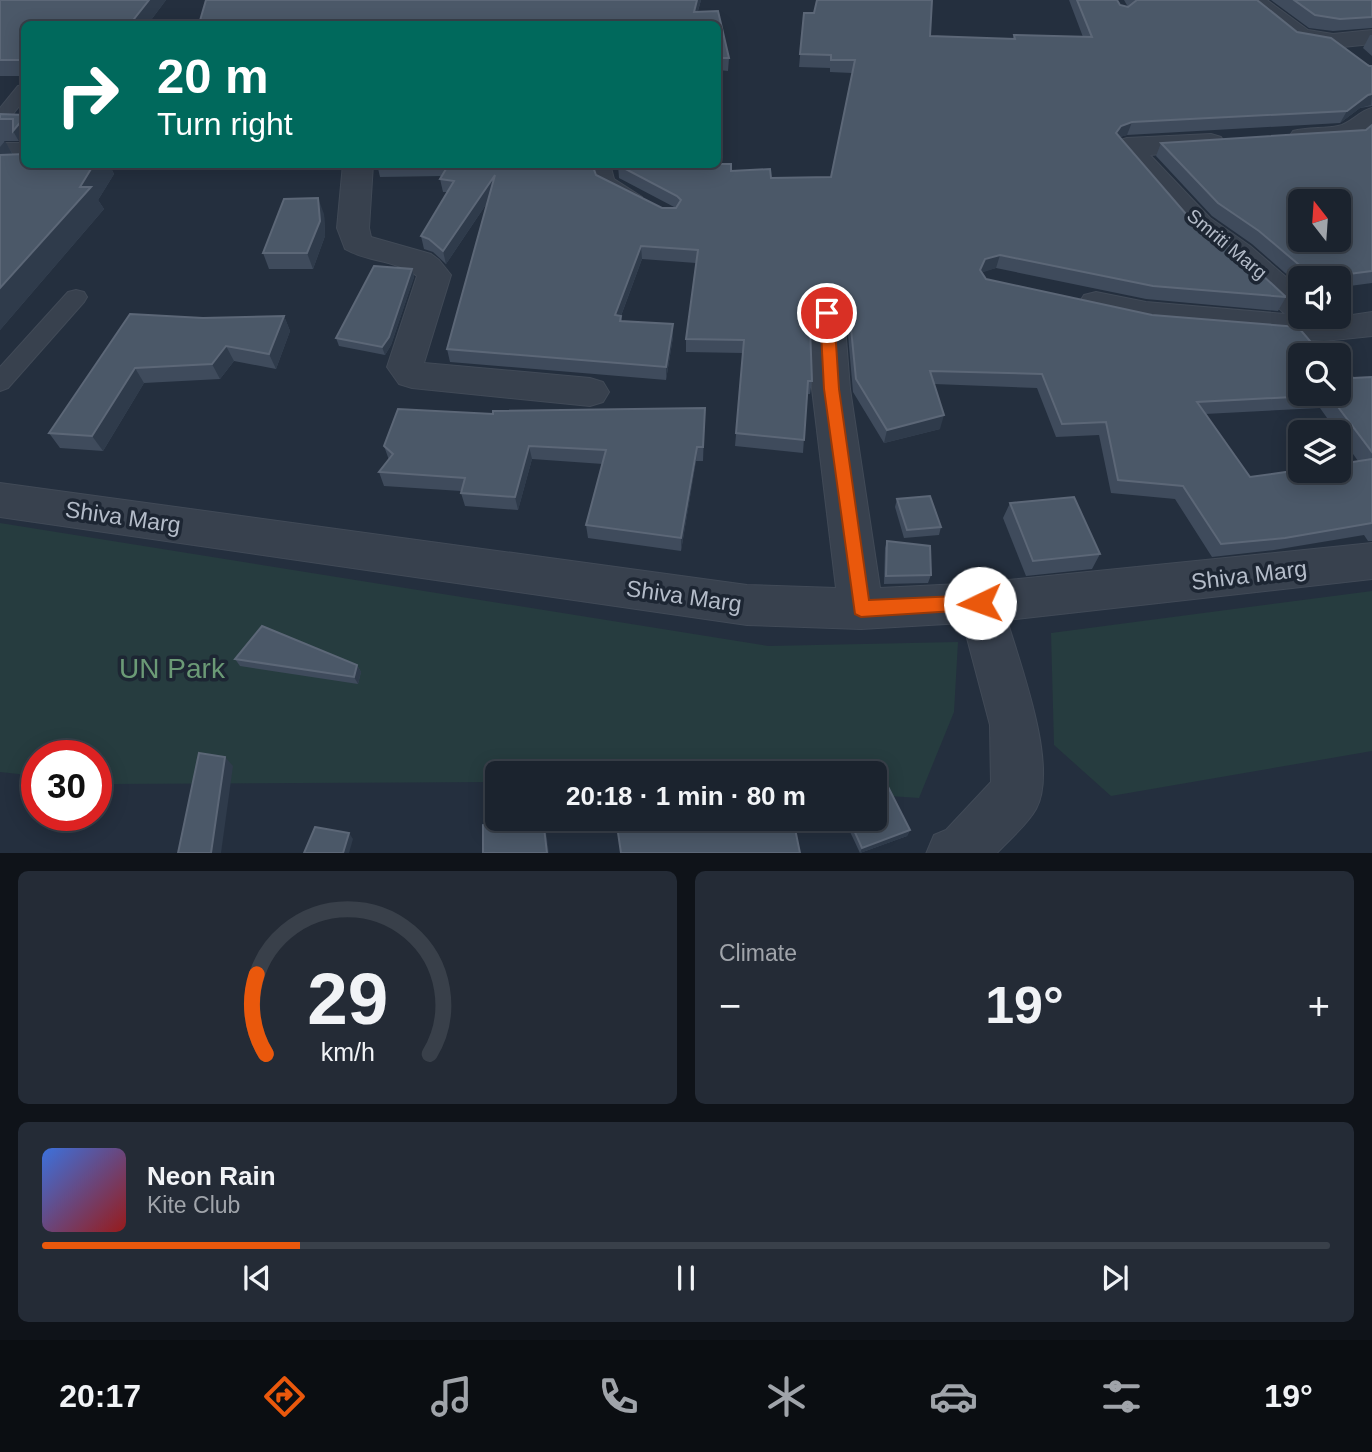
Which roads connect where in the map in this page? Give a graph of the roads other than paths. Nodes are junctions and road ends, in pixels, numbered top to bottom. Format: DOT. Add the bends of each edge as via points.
graph roads {
  1 [pos="1252,0"];
  2 [pos="1372,37"];
  3 [pos="1333,41"];
  4 [pos="1362,63"];
  5 [pos="21,94"];
  6 [pos="1372,116"];
  7 [pos="0,119"];
  8 [pos="1279,138"];
  9 [pos="1237,141"];
  10 [pos="0,152"];
  11 [pos="21,152"];
  12 [pos="358,168"];
  13 [pos="602,168"];
  14 [pos="648,205"];
  15 [pos="76,297"];
  16 [pos="1288,297"];
  17 [pos="1071,298"];
  18 [pos="827,313"];
  19 [pos="1288,317"];
  20 [pos="1351,322"];
  21 [pos="1372,324"];
  22 [pos="0,382"];
  23 [pos="590,392"];
  24 [pos="0,500"];
  25 [pos="1372,561"];
  26 [pos="980,603"];
  27 [pos="861,609"];
  28 [pos="953,853"];
  1 -- 3 [label="street" via="1301,37"];
  2 -- 3 [label="street"];
  3 -- 4 [label="street"];
  5 -- 7 [label="lane"];
  6 -- 8 [label="street" via="1348,134"];
  9 -- 16 [label="street, Smriti Marg" via="1127,147 1199,225"];
  10 -- 11 [label="street"];
  12 -- 23 [label="street" via="356,242 365,249 412,259 434,275 407,372"];
  13 -- 14 [label="lane" via="606,182"];
  15 -- 22 [label="lane"];
  17 -- 19 [label="street" via="1146,314"];
  18 -- 27 [label="street" via="831,389"];
  20 -- 21 [label="street"];
  24 -- 27 [label="street, Shiva Marg" via="747,605"];
  25 -- 26 [label="street, Shiva Marg"];
  26 -- 27 [label="street, Shiva Marg"];
  26 -- 28 [label="street" via="1014,725 1017,792 963,850"];
}
